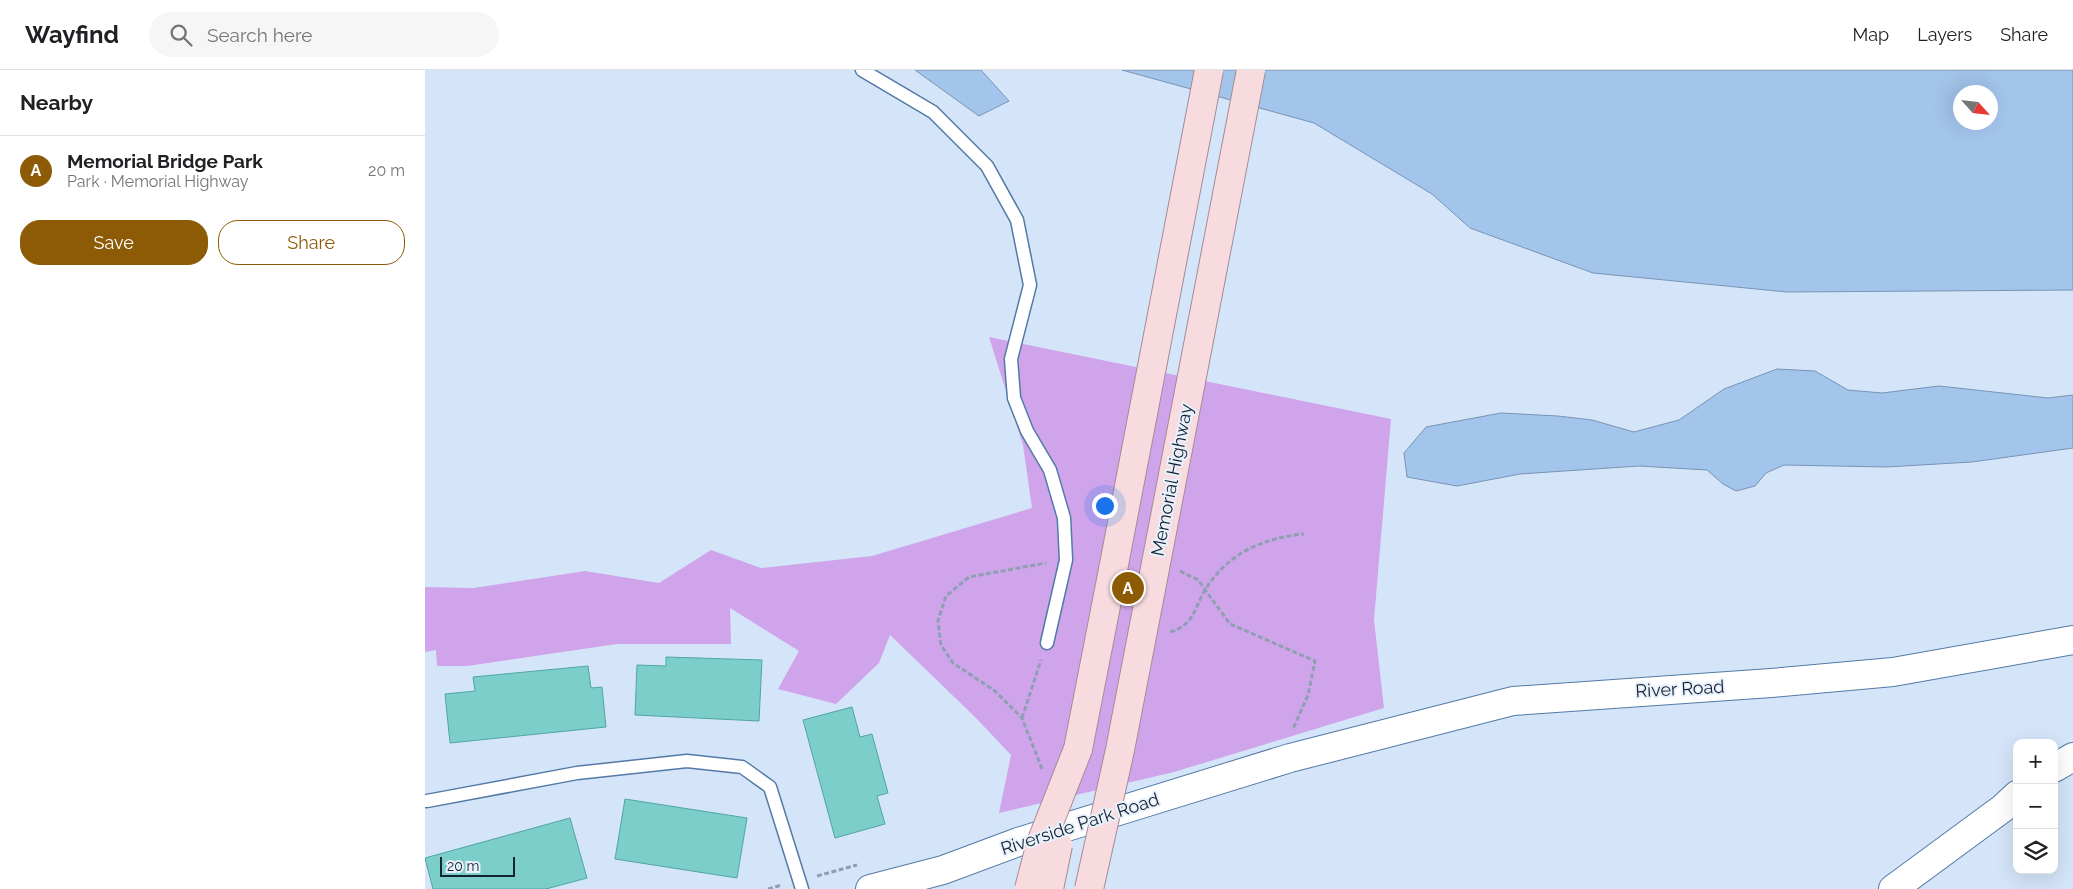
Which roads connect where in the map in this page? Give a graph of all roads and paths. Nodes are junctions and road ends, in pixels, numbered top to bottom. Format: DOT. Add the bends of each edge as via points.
graph roads {
  1 [pos="862,70"];
  2 [pos="1209,70"];
  3 [pos="1251,70"];
  4 [pos="1304,534"];
  5 [pos="1167,633"];
  6 [pos="2073,640"];
  7 [pos="1047,643"];
  8 [pos="1022,718"];
  9 [pos="1078,748"];
  10 [pos="2073,757"];
  11 [pos="1291,758"];
  12 [pos="2058,766"];
  13 [pos="2013,799"];
  14 [pos="427,801"];
  15 [pos="1099,845"];
  16 [pos="802,889"];
  17 [pos="870,889"];
  18 [pos="1029,889"];
  19 [pos="1049,889"];
  20 [pos="1089,889"];
  21 [pos="1100,889"];
  22 [pos="1893,889"];
  1 -- 7 [label="lane" via="933,112 987,166 1017,220 1030,285 1011,359 1014,398 1027,431 1050,470 1064,518 1066,560"];
  2 -- 9 [label="main road, bridge"];
  3 -- 15 [label="main road, Memorial Highway, bridge"];
  4 -- 5 [label="path" via="1279,536 1250,548 1221,568 1195,613 1182,628"];
  6 -- 11 [label="main road, River Road" via="1893,672 1513,701"];
  7 -- 8 [label="path"];
  9 -- 18 [label="main road, bridge" via="1041,843"];
  9 -- 19 [label="main road, bridge"];
  10 -- 12 [label="main road"];
  11 -- 17 [label="main road, Riverside Park Road" via="1018,842 943,870"];
  13 -- 22 [label="main road"];
  14 -- 16 [label="lane" via="577,772 687,761 742,767 770,787"];
  15 -- 20 [label="main road, Memorial Highway, bridge"];
  15 -- 21 [label="main road, bridge"];
}
